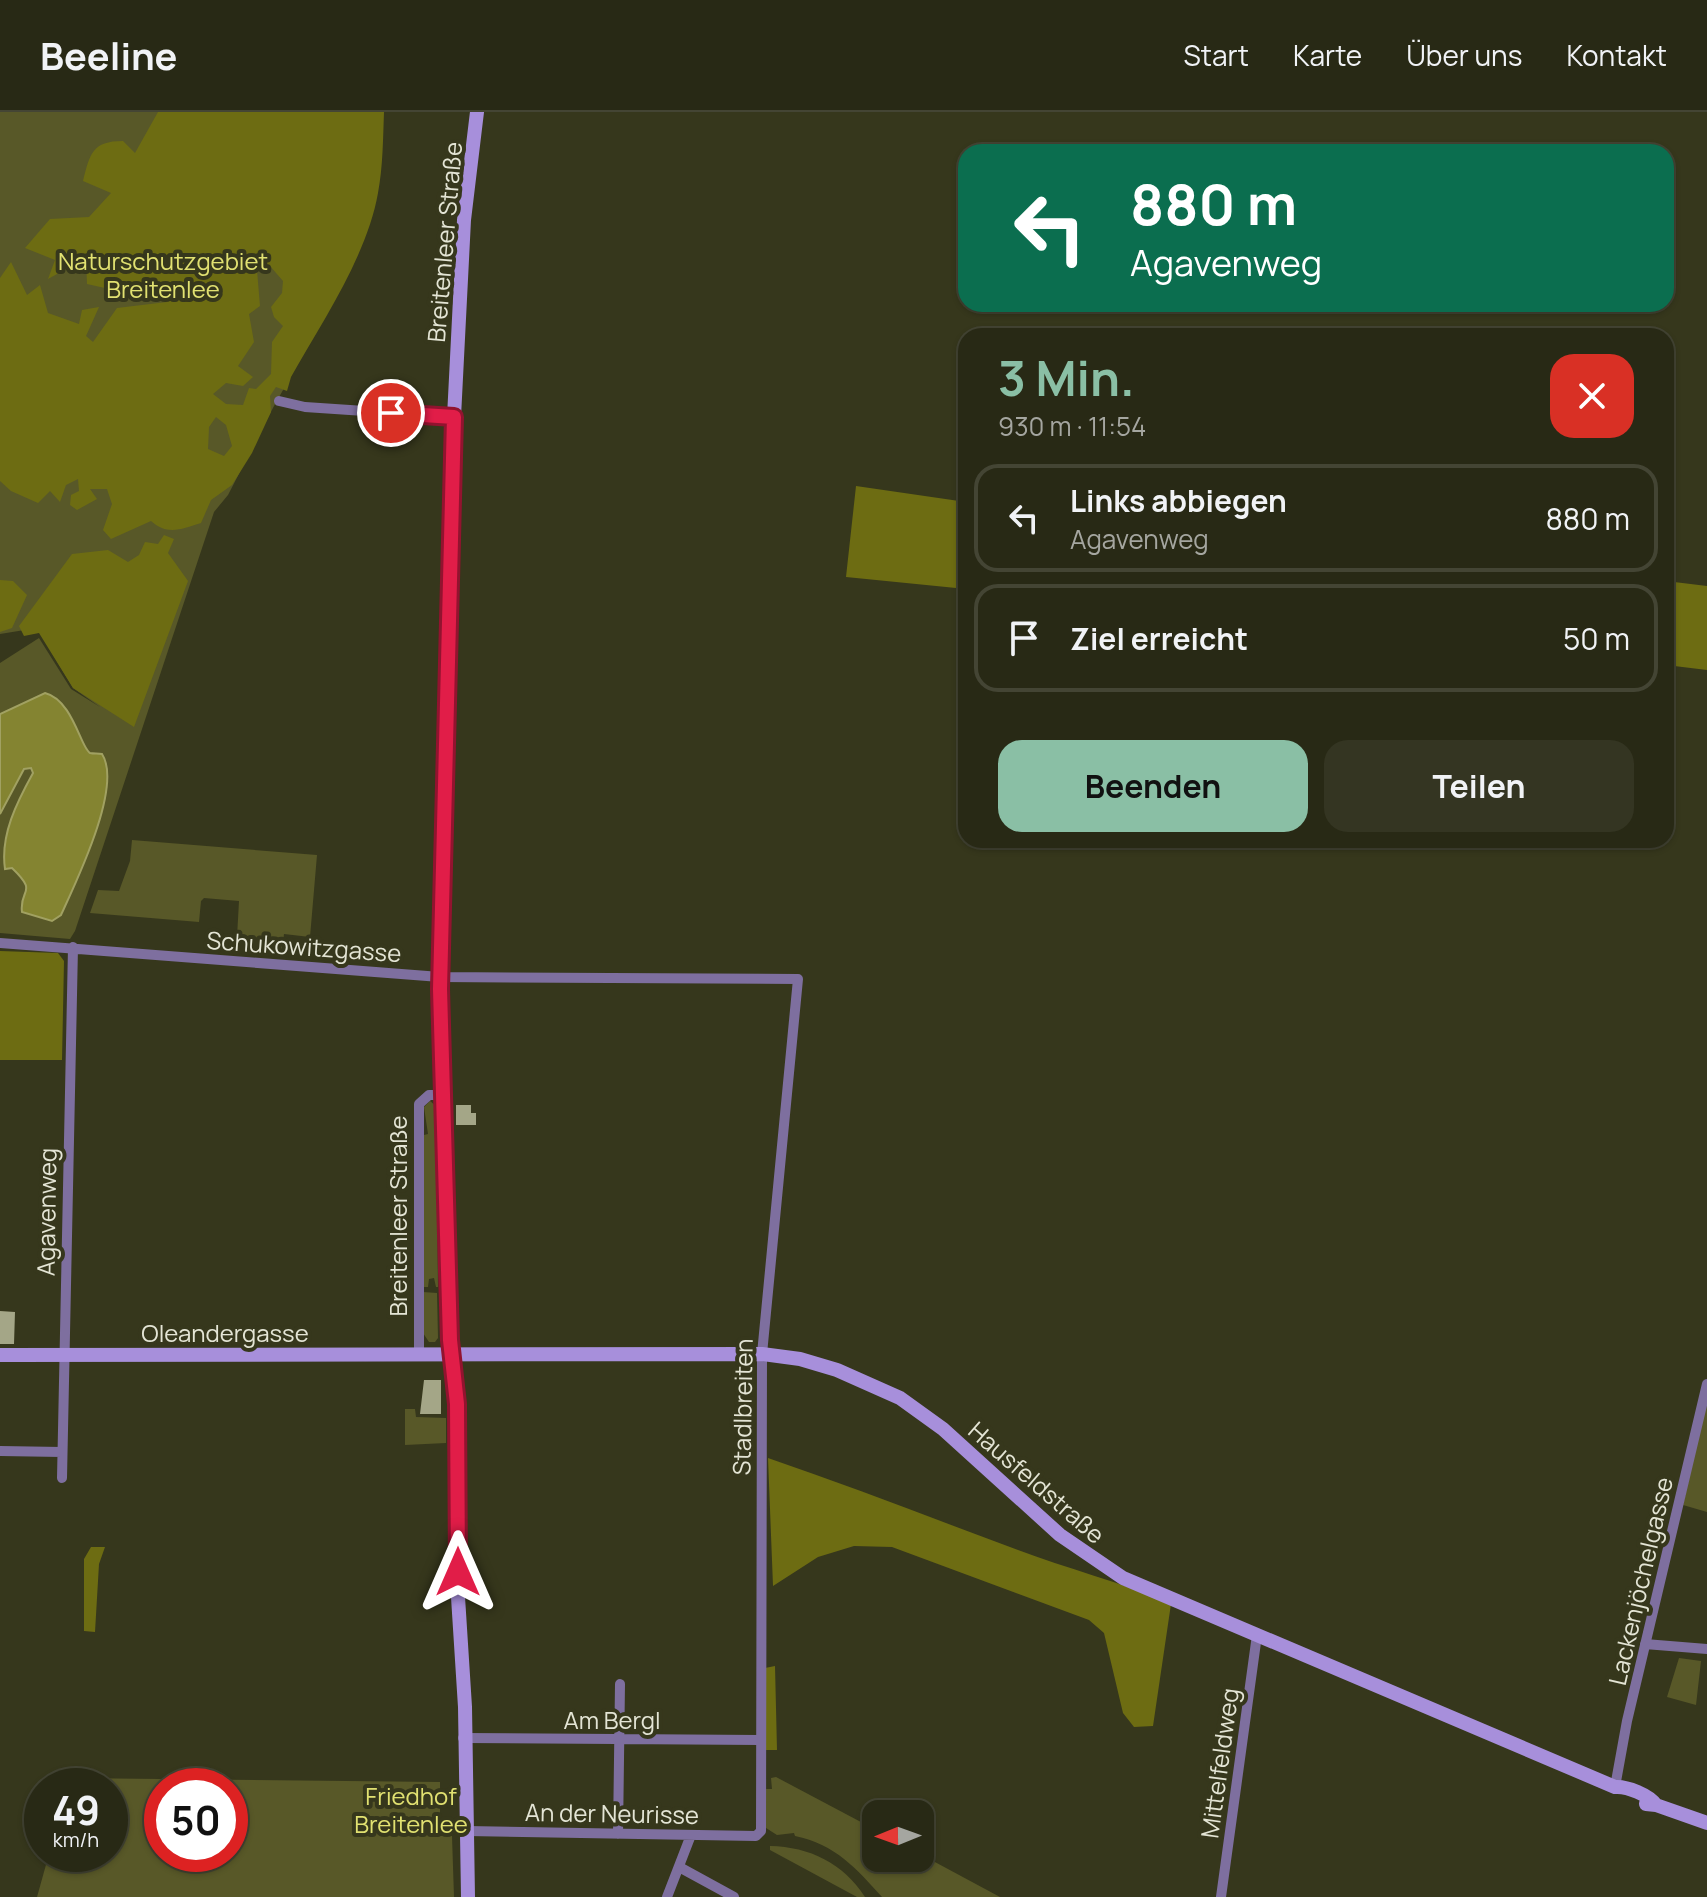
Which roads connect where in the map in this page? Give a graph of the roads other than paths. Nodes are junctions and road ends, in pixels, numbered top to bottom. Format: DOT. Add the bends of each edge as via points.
graph roads {
  1 [pos="477,112"];
  2 [pos="279,401"];
  3 [pos="454,417"];
  4 [pos="0,943"];
  5 [pos="73,947"];
  6 [pos="440,977"];
  7 [pos="798,979"];
  8 [pos="442,1095"];
  9 [pos="419,1354"];
  10 [pos="450,1354"];
  11 [pos="762,1354"];
  12 [pos="0,1355"];
  13 [pos="64,1355"];
  14 [pos="1707,1384"];
  15 [pos="0,1451"];
  16 [pos="62,1452"];
  17 [pos="62,1478"];
  18 [pos="1257,1635"];
  19 [pos="1645,1644"];
  20 [pos="1707,1649"];
  21 [pos="620,1684"];
  22 [pos="463,1738"];
  23 [pos="619,1739"];
  24 [pos="760,1740"];
  25 [pos="1615,1787"];
  26 [pos="1707,1823"];
  27 [pos="467,1831"];
  28 [pos="618,1834"];
  29 [pos="691,1835"];
  30 [pos="756,1836"];
  31 [pos="681,1868"];
  32 [pos="468,1897"];
  33 [pos="667,1897"];
  34 [pos="734,1897"];
  35 [pos="1221,1897"];
  1 -- 3 [label="street, Breitenleer Straße" via="464,220"];
  2 -- 3 [label="street"];
  3 -- 6 [label="street, Breitenleer Straße"];
  4 -- 5 [label="street, Schukowitzgasse"];
  5 -- 6 [label="street, Schukowitzgasse"];
  5 -- 13 [label="street, Agavenweg"];
  6 -- 7 [label="street, Schukowitzgasse"];
  6 -- 8 [label="street, Breitenleer Straße"];
  7 -- 11 [label="street, Stadlbreiten"];
  8 -- 9 [label="street, Breitenleer Straße" via="429,1095 419,1104"];
  8 -- 10 [label="street, Breitenleer Straße"];
  9 -- 10 [label="street, Oleandergasse"];
  9 -- 13 [label="street, Oleandergasse"];
  10 -- 11 [label="street, Hausfeldstraße"];
  10 -- 22 [label="street, Breitenleer Straße" via="457,1404"];
  11 -- 18 [label="street, Hausfeldstraße" via="837,1370 900,1398 943,1429 1090,1559"];
  11 -- 24 [label="street, Stadlbreiten"];
  12 -- 13 [label="street, Oleandergasse"];
  13 -- 16 [label="street, Agavenweg"];
  14 -- 19 [label="street, Lackenjöchelgasse"];
  15 -- 16 [label="street"];
  16 -- 17 [label="street, Agavenweg"];
  18 -- 25 [label="street, Hausfeldstraße"];
  18 -- 35 [label="street, Mittelfeldweg"];
  19 -- 20 [label="street"];
  19 -- 25 [label="street, Lackenjöchelgasse"];
  21 -- 23 [label="street"];
  22 -- 23 [label="street, Am Bergl"];
  22 -- 27 [label="street, Breitenleer Straße"];
  23 -- 24 [label="street, Am Bergl"];
  23 -- 28 [label="street"];
  24 -- 30 [label="street, Stadlbreiten" via="761,1831"];
  25 -- 26 [label="street, Hausfeldstraße"];
  27 -- 28 [label="street, An der Neurisse"];
  27 -- 32 [label="street, Breitenleer Straße"];
  28 -- 29 [label="street, An der Neurisse"];
  29 -- 30 [label="street, An der Neurisse"];
  29 -- 31 [label="street"];
  31 -- 33 [label="street"];
  31 -- 34 [label="street"];
}
